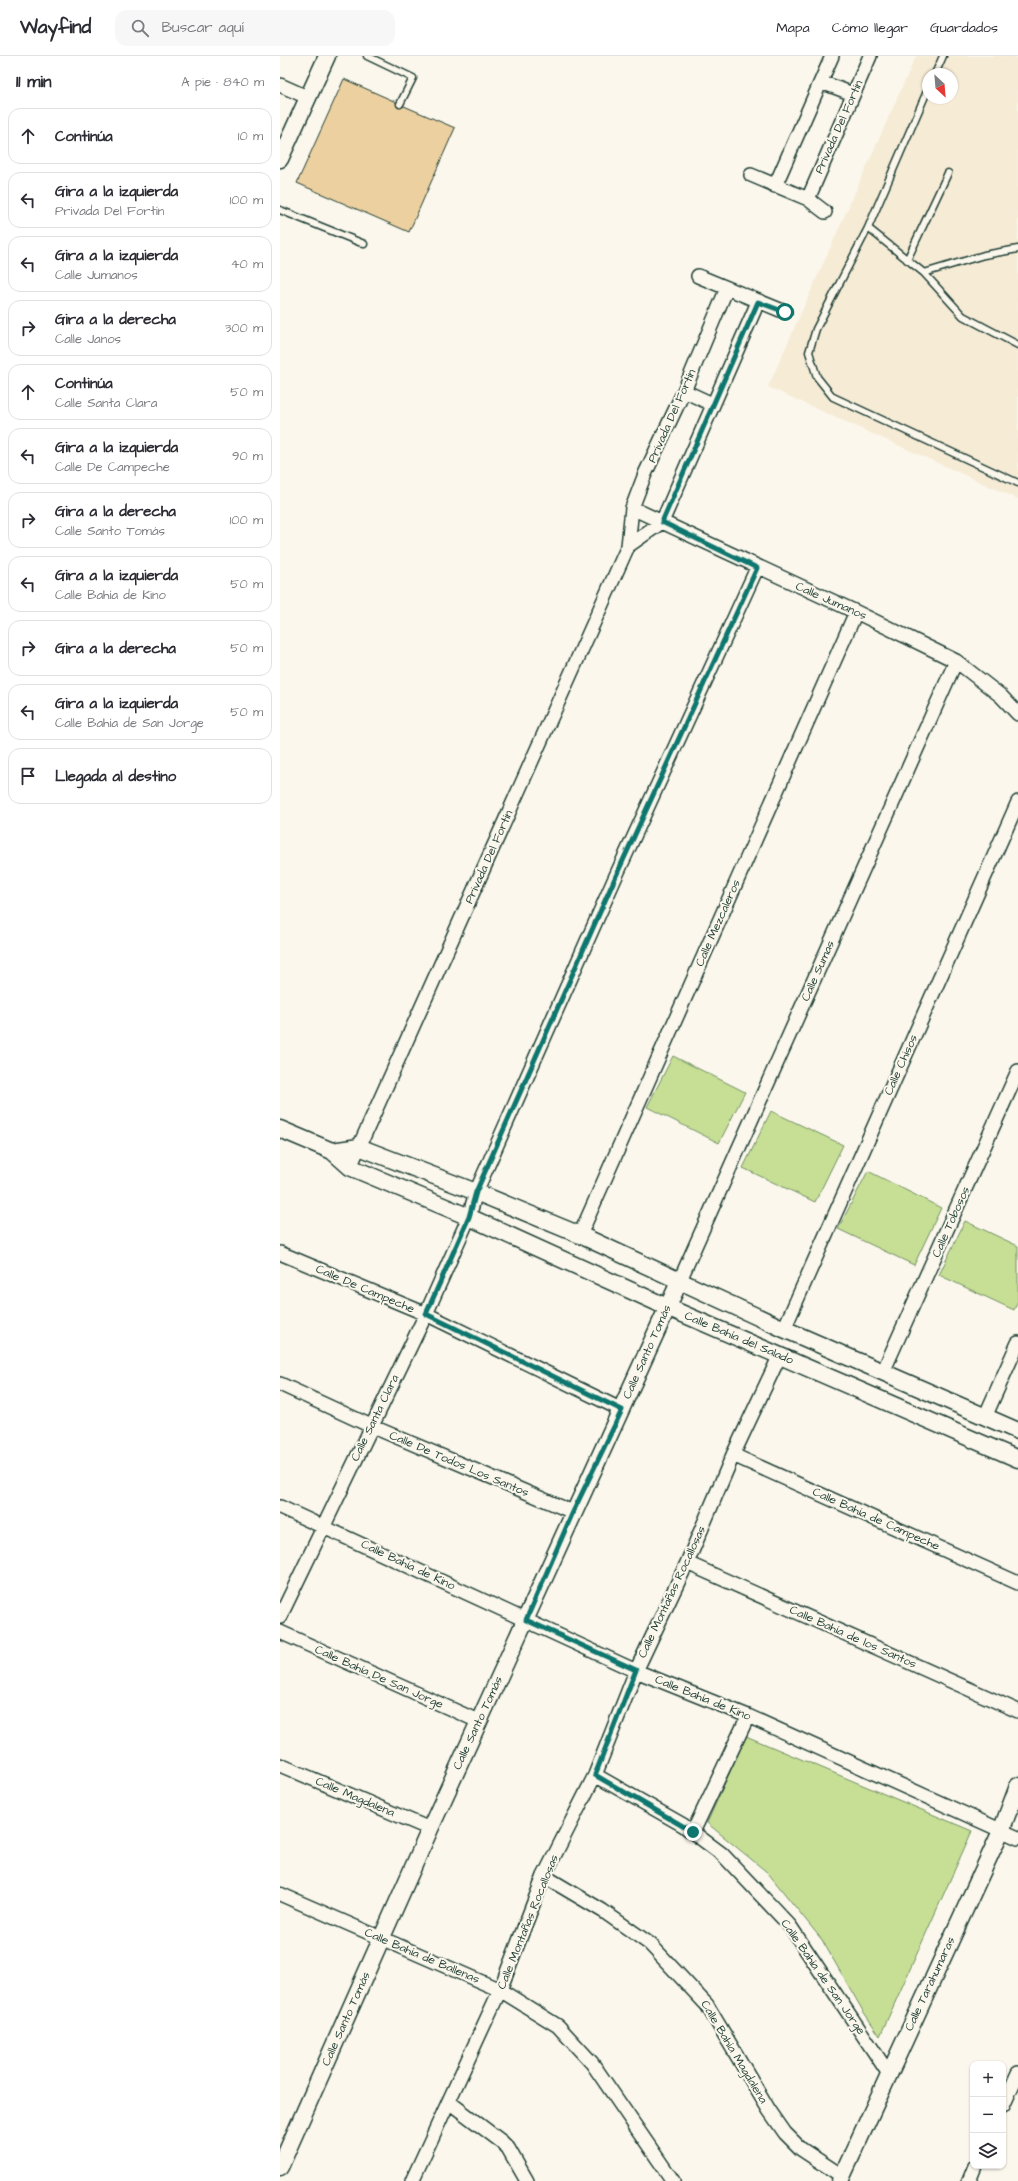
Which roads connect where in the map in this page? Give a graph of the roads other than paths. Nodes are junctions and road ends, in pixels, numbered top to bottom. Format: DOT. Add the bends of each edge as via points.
graph roads {
  1 [pos="327,56"];
  2 [pos="368,56"];
  3 [pos="832,56"];
  4 [pos="870,56"];
  5 [pos="943,56"];
  6 [pos="938,68"];
  7 [pos="821,82"];
  8 [pos="280,85"];
  9 [pos="854,94"];
  10 [pos="307,97"];
  11 [pos="922,103"];
  12 [pos="400,104"];
  13 [pos="280,159"];
  14 [pos="948,173"];
  15 [pos="751,174"];
  16 [pos="775,186"];
  17 [pos="808,198"];
  18 [pos="280,210"];
  19 [pos="825,212"];
  20 [pos="868,228"];
  21 [pos="364,244"];
  22 [pos="1018,249"];
  23 [pos="907,260"];
  24 [pos="924,273"];
  25 [pos="698,276"];
  26 [pos="727,288"];
  27 [pos="758,302"];
  28 [pos="785,312"];
  29 [pos="1018,345"];
  30 [pos="684,391"];
  31 [pos="712,404"];
  32 [pos="1018,483"];
  33 [pos="632,508"];
  34 [pos="662,522"];
  35 [pos="628,546"];
  36 [pos="757,568"];
  37 [pos="856,612"];
  38 [pos="956,661"];
  39 [pos="1018,714"];
  40 [pos="1018,802"];
  41 [pos="1018,1071"];
  42 [pos="280,1129"];
  43 [pos="359,1147"];
  44 [pos="332,1151"];
  45 [pos="350,1167"];
  46 [pos="476,1192"];
  47 [pos="469,1217"];
  48 [pos="580,1235"];
  49 [pos="280,1253"];
  50 [pos="680,1280"];
  51 [pos="667,1307"];
  52 [pos="426,1314"];
  53 [pos="784,1329"];
  54 [pos="1018,1343"];
  55 [pos="780,1356"];
  56 [pos="883,1372"];
  57 [pos="280,1384"];
  58 [pos="622,1410"];
  59 [pos="985,1417"];
  60 [pos="371,1426"];
  61 [pos="1018,1430"];
  62 [pos="733,1455"];
  63 [pos="1018,1459"];
  64 [pos="280,1507"];
  65 [pos="573,1512"];
  66 [pos="323,1526"];
  67 [pos="687,1563"];
  68 [pos="1018,1583"];
  69 [pos="280,1617"];
  70 [pos="526,1620"];
  71 [pos="280,1632"];
  72 [pos="636,1670"];
  73 [pos="1018,1711"];
  74 [pos="748,1716"];
  75 [pos="478,1721"];
  76 [pos="280,1765"];
  77 [pos="595,1775"];
  78 [pos="1018,1786"];
  79 [pos="430,1828"];
  80 [pos="1001,1831"];
  81 [pos="693,1832"];
  82 [pos="1018,1838"];
  83 [pos="544,1876"];
  84 [pos="280,1895"];
  85 [pos="382,1938"];
  86 [pos="500,1990"];
  87 [pos="1018,2073"];
  88 [pos="889,2074"];
  89 [pos="1006,2099"];
  90 [pos="449,2102"];
  91 [pos="280,2167"];
  92 [pos="974,2169"];
  93 [pos="841,2178"];
  94 [pos="412,2181"];
  95 [pos="527,2181"];
  96 [pos="673,2181"];
  97 [pos="968,2181"];
  1 -- 10 [label="street"];
  2 -- 12 [label="lane" via="413,78"];
  3 -- 7 [label="street"];
  4 -- 9 [label="street, Privada Del Fortín"];
  5 -- 6 [label="lane"];
  7 -- 9 [label="street"];
  7 -- 16 [label="street"];
  8 -- 10 [label="street"];
  9 -- 17 [label="street, Privada Del Fortín"];
  10 -- 13 [label="street"];
  11 -- 20 [label="lane"];
  14 -- 23 [label="lane"];
  15 -- 16 [label="street"];
  16 -- 17 [label="street"];
  17 -- 19 [label="street"];
  18 -- 21 [label="lane"];
  20 -- 23 [label="lane"];
  20 -- 32 [label="lane" via="816,329 809,352 817,377 833,397"];
  22 -- 24 [label="lane" via="984,254"];
  23 -- 24 [label="lane"];
  24 -- 29 [label="lane" via="963,316"];
  25 -- 26 [label="street"];
  26 -- 27 [label="street"];
  26 -- 30 [label="street, Privada Del Fortín"];
  27 -- 28 [label="street"];
  27 -- 31 [label="street"];
  30 -- 31 [label="street"];
  30 -- 33 [label="street, Privada Del Fortín"];
  31 -- 34 [label="street"];
  33 -- 34 [label="street, Calle Jumanos"];
  33 -- 35 [label="street, Privada Del Fortín"];
  34 -- 35 [label="street"];
  34 -- 36 [label="street, Calle Jumanos"];
  35 -- 43 [label="street, Privada Del Fortín"];
  36 -- 37 [label="street, Calle Jumanos"];
  36 -- 46 [label="street, Calle Santa Clara" via="611,886"];
  37 -- 38 [label="street, Calle Jumanos"];
  37 -- 48 [label="street, Calle Mezcaleros"];
  38 -- 39 [label="street, Calle Jumanos"];
  38 -- 50 [label="street, Calle Sumas"];
  40 -- 53 [label="street, Calle Chisos"];
  41 -- 56 [label="street, Calle Tobosos"];
  42 -- 44 [label="street, Calle Bahía del Salado"];
  43 -- 44 [label="street"];
  43 -- 45 [label="street, Privada Del Fortín"];
  43 -- 46 [label="street"];
  44 -- 45 [label="street, Calle Bahía del Salado"];
  45 -- 47 [label="street, Calle Bahía del Salado"];
  46 -- 47 [label="street, Calle Santa Clara"];
  46 -- 48 [label="street"];
  47 -- 51 [label="street, Calle Bahía del Salado"];
  47 -- 52 [label="street, Calle Santa Clara"];
  48 -- 50 [label="street"];
  49 -- 52 [label="street, Calle De Campeche"];
  50 -- 51 [label="street, Calle Santo Tomás"];
  50 -- 53 [label="street"];
  51 -- 55 [label="street, Calle Bahía del Salado"];
  51 -- 58 [label="street, Calle Santo Tomás"];
  52 -- 58 [label="street, Calle De Campeche"];
  52 -- 60 [label="street, Calle Santa Clara"];
  53 -- 56 [label="street"];
  54 -- 59 [label="street"];
  55 -- 62 [label="street, Calle Montañas Rocallosas"];
  55 -- 63 [label="street, Calle Bahía del Salado"];
  56 -- 59 [label="street"];
  57 -- 60 [label="street, Calle De Todos Los Santos"];
  58 -- 65 [label="street, Calle Santo Tomás"];
  59 -- 61 [label="street"];
  60 -- 65 [label="street, Calle De Todos Los Santos"];
  60 -- 66 [label="street, Calle Santa Clara"];
  62 -- 67 [label="street, Calle Montañas Rocallosas"];
  62 -- 68 [label="street, Calle Bahía de Campeche"];
  64 -- 66 [label="street, Calle Bahía de Kino"];
  65 -- 70 [label="street, Calle Santo Tomás"];
  66 -- 69 [label="street, Calle Santa Clara"];
  66 -- 70 [label="street, Calle Bahía de Kino"];
  67 -- 72 [label="street, Calle Montañas Rocallosas"];
  67 -- 73 [label="street, Calle Bahía de los Santos"];
  70 -- 72 [label="street, Calle Bahía de Kino"];
  70 -- 75 [label="street, Calle Santo Tomás"];
  71 -- 75 [label="street, Calle Bahía De San Jorge"];
  72 -- 74 [label="street, Calle Bahía de Kino"];
  72 -- 77 [label="street, Calle Montañas Rocallosas"];
  74 -- 80 [label="street, Calle Bahía de Kino"];
  74 -- 81 [label="street"];
  75 -- 79 [label="street, Calle Santo Tomás"];
  76 -- 79 [label="street, Calle Magdalena"];
  77 -- 81 [label="street, Calle Bahía de San Jorge"];
  77 -- 83 [label="street, Calle Montañas Rocallosas"];
  78 -- 80 [label="street, Calle Tarahumaras"];
  79 -- 85 [label="street, Calle Santo Tomás"];
  80 -- 82 [label="street, Calle Bahía de Kino"];
  80 -- 88 [label="street, Calle Tarahumaras"];
  81 -- 88 [label="street, Calle Bahía de San Jorge" via="722,1854 790,1926"];
  83 -- 86 [label="street, Calle Montañas Rocallosas"];
  83 -- 93 [label="street, Calle Bahía Magdalena" via="603,1911 650,1944 707,2005 785,2133"];
  84 -- 85 [label="street, Calle Bahía de Ballenas"];
  85 -- 86 [label="street, Calle Bahía de Ballenas"];
  85 -- 91 [label="street, Calle Santo Tomás"];
  86 -- 90 [label="street, Calle Montañas Rocallosas"];
  86 -- 96 [label="street, Calle Bahía de Ballenas" via="558,2026 592,2063"];
  87 -- 89 [label="street"];
  88 -- 93 [label="street, Calle Tarahumaras"];
  90 -- 94 [label="street, Calle Montañas Rocallosas"];
  90 -- 95 [label="street" via="508,2148"];
  92 -- 97 [label="street"];
}
